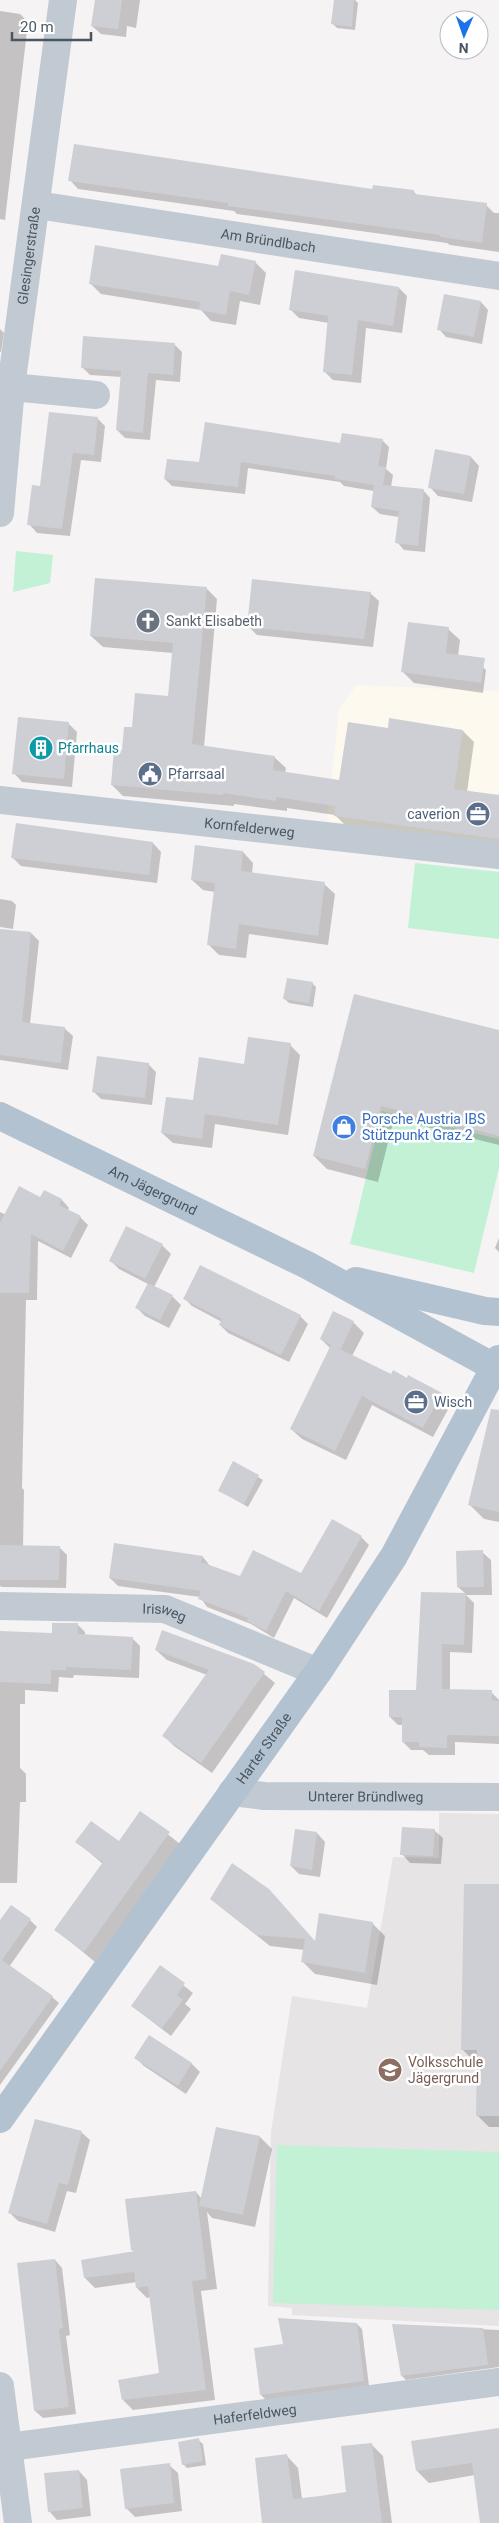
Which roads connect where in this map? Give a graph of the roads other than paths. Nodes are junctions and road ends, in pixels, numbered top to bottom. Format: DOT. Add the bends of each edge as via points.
graph roads {
  1 [pos="62,0"];
  2 [pos="37,205"];
  3 [pos="499,276"];
  4 [pos="6,386"];
  5 [pos="96,394"];
  6 [pos="0,513"];
  7 [pos="0,800"];
  8 [pos="499,855"];
  9 [pos="0,1116"];
  10 [pos="307,1265"];
  11 [pos="499,1312"];
  12 [pos="496,1363"];
  13 [pos="0,1606"];
  14 [pos="318,1672"];
  15 [pos="232,1792"];
  16 [pos="499,1796"];
  17 [pos="0,2119"];
  18 [pos="499,2382"];
  19 [pos="0,2386"];
  20 [pos="9,2447"];
  21 [pos="18,2523"];
  1 -- 2 [label="street, Glesingerstraße"];
  2 -- 3 [label="street, Am Bründlbach"];
  2 -- 4 [label="street, Glesingerstraße"];
  4 -- 5 [label="street"];
  4 -- 6 [label="street, Glesingerstraße"];
  7 -- 8 [label="street, Kornfelderweg"];
  9 -- 10 [label="main road, Am Jägergrund"];
  10 -- 11 [label="main road, Am Jägergrund" via="361,1283"];
  10 -- 12 [label="main road, Am Jägergrund"];
  12 -- 14 [label="main road, Harter Straße" via="394,1556"];
  13 -- 14 [label="street, Irisweg" via="166,1609"];
  14 -- 15 [label="main road, Harter Straße"];
  15 -- 16 [label="street, Unterer Bründlweg" via="264,1796"];
  15 -- 17 [label="main road, Harter Straße"];
  18 -- 20 [label="street, Haferfeldweg"];
  19 -- 20 [label="street"];
  20 -- 21 [label="street"];
}
